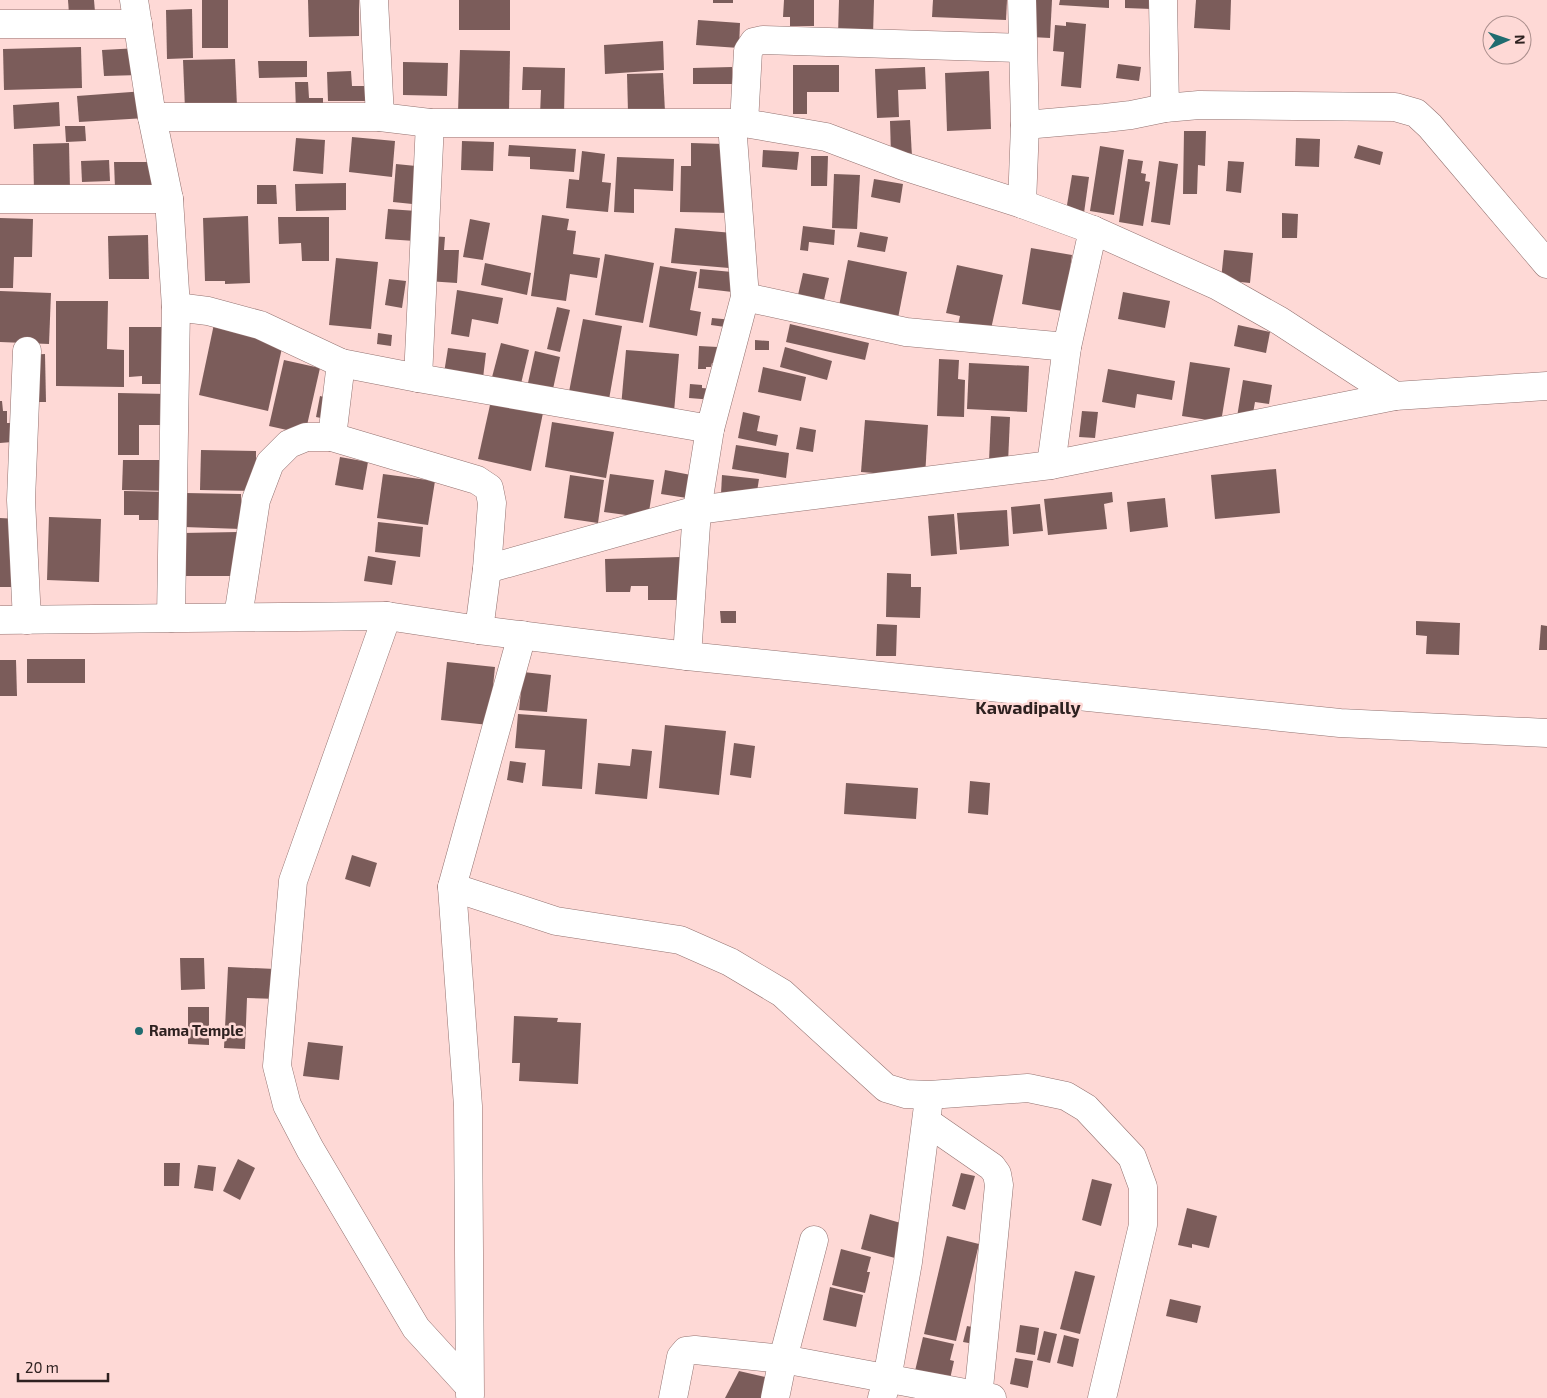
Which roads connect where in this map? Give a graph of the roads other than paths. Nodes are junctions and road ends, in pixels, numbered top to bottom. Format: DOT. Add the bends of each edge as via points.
graph roads {
  1 [pos="374,0"];
  2 [pos="1022,0"];
  3 [pos="1163,0"];
  4 [pos="136,12"];
  5 [pos="0,24"];
  6 [pos="1022,48"];
  7 [pos="1165,108"];
  8 [pos="152,116"];
  9 [pos="380,117"];
  10 [pos="430,123"];
  11 [pos="738,124"];
  12 [pos="1025,125"];
  13 [pos="0,199"];
  14 [pos="169,199"];
  15 [pos="1022,204"];
  16 [pos="1093,230"];
  17 [pos="1547,264"];
  18 [pos="745,297"];
  19 [pos="176,306"];
  20 [pos="1067,347"];
  21 [pos="27,351"];
  22 [pos="341,363"];
  23 [pos="418,378"];
  24 [pos="1547,386"];
  25 [pos="1395,396"];
  26 [pos="710,429"];
  27 [pos="332,436"];
  28 [pos="1051,465"];
  29 [pos="10,501"];
  30 [pos="697,510"];
  31 [pos="487,569"];
  32 [pos="387,616"];
  33 [pos="238,617"];
  34 [pos="171,618"];
  35 [pos="0,620"];
  36 [pos="27,620"];
  37 [pos="480,630"];
  38 [pos="522,635"];
  39 [pos="687,656"];
  40 [pos="1547,733"];
  41 [pos="452,887"];
  42 [pos="929,1095"];
  43 [pos="927,1122"];
  44 [pos="814,1240"];
  45 [pos="783,1359"];
  46 [pos="885,1388"];
  47 [pos="470,1392"];
  48 [pos="983,1397"];
  49 [pos="673,1398"];
  50 [pos="775,1398"];
  51 [pos="1102,1398"];
  1 -- 9 [label="street"];
  2 -- 6 [label="street"];
  3 -- 7 [label="street"];
  4 -- 5 [label="street"];
  4 -- 8 [label="street"];
  6 -- 11 [label="street" via="754,42 748,51"];
  6 -- 12 [label="street"];
  7 -- 12 [label="street" via="1123,116"];
  7 -- 17 [label="street" via="1199,104 1395,107 1416,113"];
  8 -- 9 [label="street"];
  8 -- 14 [label="street"];
  9 -- 10 [label="street"];
  10 -- 11 [label="street"];
  10 -- 23 [label="street"];
  11 -- 15 [label="street" via="826,137 903,166"];
  11 -- 18 [label="street"];
  12 -- 15 [label="street"];
  13 -- 14 [label="street"];
  14 -- 19 [label="street"];
  15 -- 16 [label="street"];
  16 -- 20 [label="street"];
  16 -- 25 [label="street" via="1218,286"];
  18 -- 20 [label="street" via="906,332"];
  18 -- 26 [label="street"];
  19 -- 22 [label="street" via="260,325"];
  19 -- 34 [label="street"];
  20 -- 28 [label="street"];
  21 -- 29 [label="street"];
  22 -- 23 [label="street"];
  22 -- 27 [label="street"];
  23 -- 26 [label="street"];
  24 -- 25 [label="street"];
  25 -- 28 [label="street"];
  26 -- 30 [label="street"];
  27 -- 31 [label="street" via="477,480 489,488 492,503"];
  27 -- 33 [label="street" via="306,437 289,444 270,463 256,500"];
  28 -- 30 [label="street"];
  29 -- 36 [label="street"];
  30 -- 31 [label="street"];
  30 -- 39 [label="street"];
  31 -- 37 [label="street"];
  32 -- 33 [label="street"];
  32 -- 37 [label="street"];
  32 -- 47 [label="street" via="293,881 278,1066 287,1105 310,1149 416,1328"];
  33 -- 34 [label="street"];
  34 -- 36 [label="street"];
  35 -- 36 [label="street"];
  37 -- 38 [label="street"];
  38 -- 39 [label="street"];
  38 -- 41 [label="street"];
  39 -- 40 [label="street" via="1340,723"];
  41 -- 42 [label="street" via="556,921 680,940 730,962 782,993 886,1088 906,1094"];
  41 -- 47 [label="street" via="468,1106"];
  42 -- 43 [label="street"];
  42 -- 51 [label="street" via="1028,1088 1066,1096 1086,1108 1132,1156 1143,1186 1143,1225"];
  43 -- 46 [label="street" via="908,1262"];
  43 -- 48 [label="street" via="992,1167 997,1174 999,1185"];
  44 -- 45 [label="street"];
  45 -- 46 [label="street"];
  45 -- 49 [label="street" via="686,1351 681,1357"];
  45 -- 50 [label="street"];
  46 -- 48 [label="street"];
}
